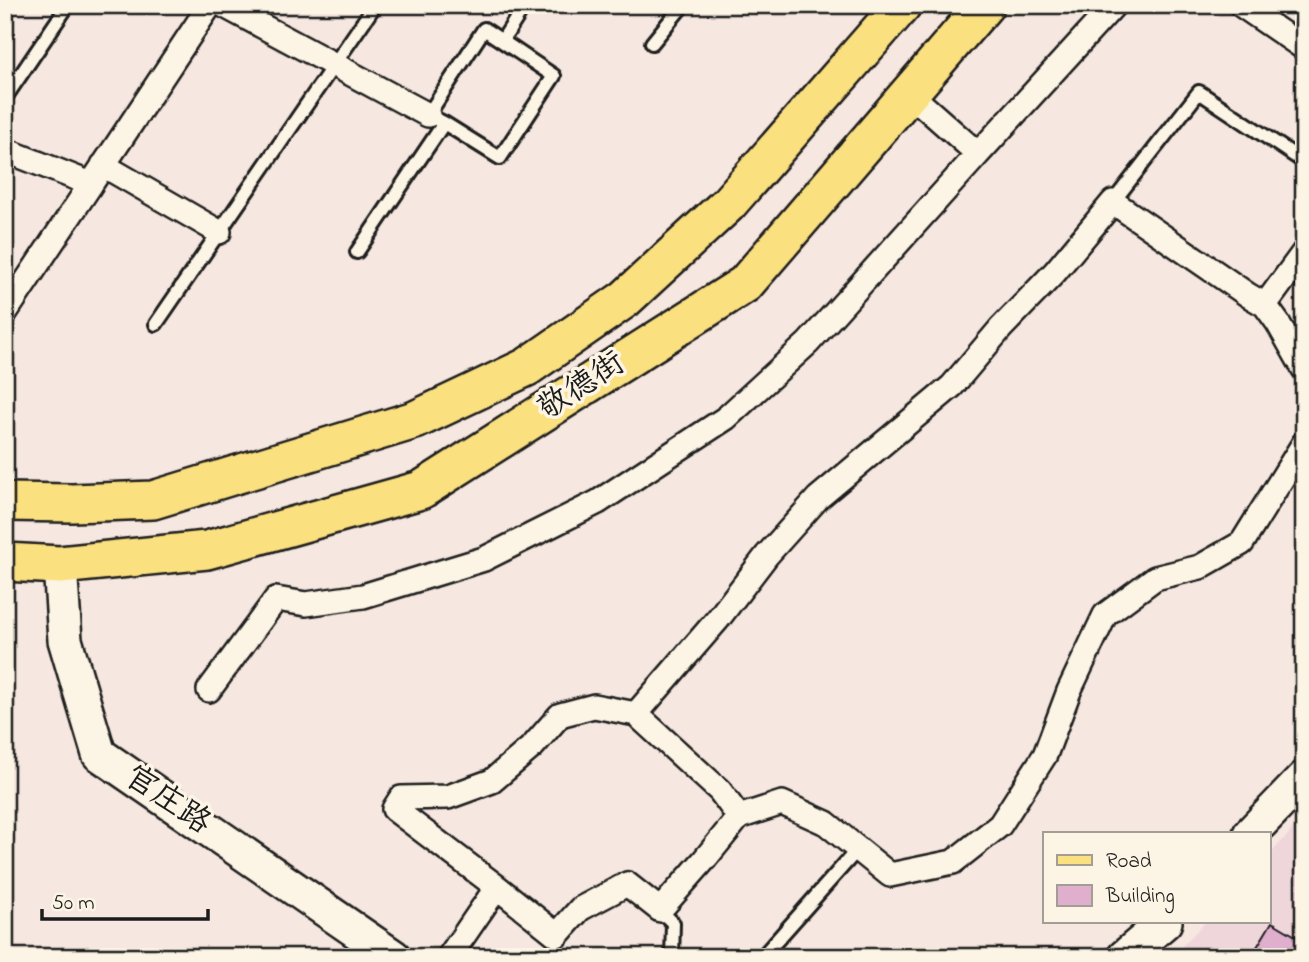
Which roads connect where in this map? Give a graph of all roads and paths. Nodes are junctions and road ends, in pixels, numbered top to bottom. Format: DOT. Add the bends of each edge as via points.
graph roads {
  1 [pos="68,5"];
  2 [pos="210,5"];
  3 [pos="223,5"];
  4 [pos="375,5"];
  5 [pos="525,5"];
  6 [pos="683,5"];
  7 [pos="902,5"];
  8 [pos="985,5"];
  9 [pos="1114,5"];
  10 [pos="1241,5"];
  11 [pos="502,41"];
  12 [pos="652,43"];
  13 [pos="1304,48"];
  14 [pos="335,65"];
  15 [pos="909,93"];
  16 [pos="5,98"];
  17 [pos="436,119"];
  18 [pos="5,150"];
  19 [pos="978,154"];
  20 [pos="1304,162"];
  21 [pos="97,174"];
  22 [pos="1112,202"];
  23 [pos="219,232"];
  24 [pos="1304,251"];
  25 [pos="357,252"];
  26 [pos="1265,305"];
  27 [pos="5,313"];
  28 [pos="156,324"];
  29 [pos="1304,369"];
  30 [pos="1304,443"];
  31 [pos="5,502"];
  32 [pos="5,562"];
  33 [pos="61,565"];
  34 [pos="209,690"];
  35 [pos="636,714"];
  36 [pos="1304,778"];
  37 [pos="739,817"];
  38 [pos="1252,832"];
  39 [pos="858,849"];
  40 [pos="497,887"];
  41 [pos="660,910"];
  42 [pos="1164,923"];
  43 [pos="394,957"];
  44 [pos="449,957"];
  45 [pos="672,957"];
  46 [pos="762,957"];
  47 [pos="1124,957"];
  1 -- 16 [label="lane"];
  2 -- 21 [label="street"];
  3 -- 14 [label="street"];
  4 -- 14 [label="lane"];
  5 -- 11 [label="lane"];
  6 -- 12 [label="lane"];
  7 -- 31 [label="main road, 敬德街" via="728,204 625,299 527,367 415,420 153,500"];
  8 -- 15 [label="main road, 敬德街"];
  9 -- 19 [label="street"];
  10 -- 13 [label="street"];
  11 -- 17 [label="lane" via="484,29"];
  11 -- 17 [label="lane" via="554,76 500,158"];
  14 -- 17 [label="street"];
  14 -- 23 [label="lane"];
  15 -- 19 [label="street"];
  15 -- 33 [label="main road, 敬德街" via="744,284 421,490 207,550"];
  17 -- 25 [label="lane"];
  18 -- 21 [label="street"];
  19 -- 34 [label="street" via="808,343 726,418 598,502 484,559 363,596 306,604 276,599"];
  20 -- 22 [label="lane" via="1199,92"];
  21 -- 23 [label="street"];
  21 -- 27 [label="street"];
  22 -- 26 [label="street"];
  22 -- 35 [label="street" via="951,386 818,498"];
  23 -- 28 [label="lane"];
  24 -- 26 [label="street"];
  26 -- 29 [label="street"];
  30 -- 39 [label="street" via="1242,543 1200,567 1156,578 1105,615 1045,755 1000,825 953,862 890,875"];
  32 -- 33 [label="main road, 敬德街"];
  33 -- 43 [label="street, 官庄路" via="65,640 99,754"];
  35 -- 37 [label="street" via="720,791"];
  35 -- 40 [label="street" via="594,706 560,715 492,781 448,797 401,798 394,810"];
  36 -- 38 [label="street"];
  37 -- 39 [label="street" via="782,803 826,823"];
  37 -- 41 [label="street"];
  39 -- 46 [label="lane"];
  40 -- 41 [label="street" via="556,935 580,909 627,884"];
  40 -- 44 [label="street"];
  41 -- 45 [label="lane" via="673,923"];
  42 -- 47 [label="street"];
}
